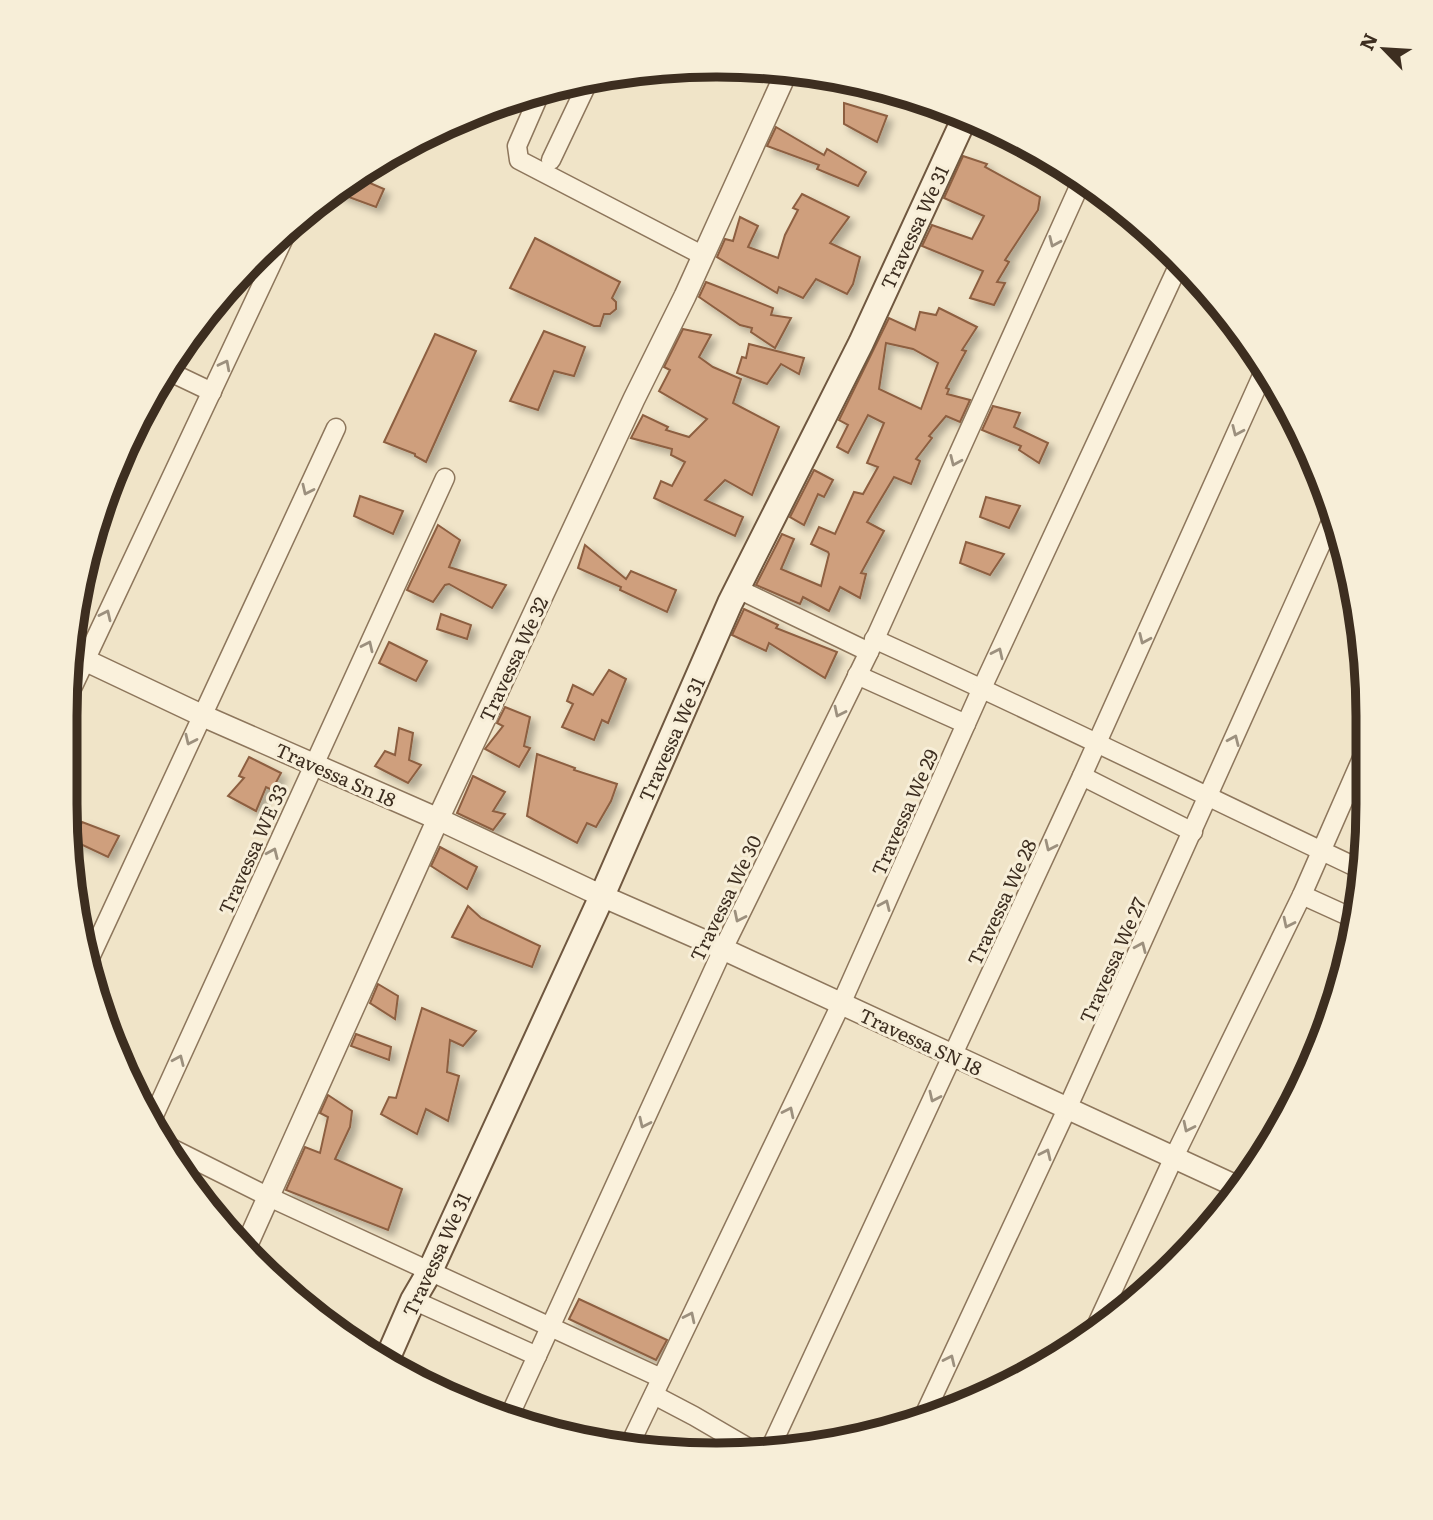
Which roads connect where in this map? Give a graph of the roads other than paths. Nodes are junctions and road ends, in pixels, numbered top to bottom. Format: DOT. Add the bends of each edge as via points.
graph roads {
  1 [pos="783,80"];
  2 [pos="583,91"];
  3 [pos="535,104"];
  4 [pos="961,126"];
  5 [pos="546,166"];
  6 [pos="1078,189"];
  7 [pos="278,252"];
  8 [pos="702,255"];
  9 [pos="1176,271"];
  10 [pos="176,375"];
  11 [pos="1260,380"];
  12 [pos="212,392"];
  13 [pos="336,428"];
  14 [pos="445,478"];
  15 [pos="1328,530"];
  16 [pos="738,589"];
  17 [pos="871,646"];
  18 [pos="80,649"];
  19 [pos="80,657"];
  20 [pos="857,674"];
  21 [pos="982,688"];
  22 [pos="201,715"];
  23 [pos="966,724"];
  24 [pos="1097,745"];
  25 [pos="313,764"];
  26 [pos="1356,772"];
  27 [pos="1082,776"];
  28 [pos="1209,798"];
  29 [pos="438,819"];
  30 [pos="1193,832"];
  31 [pos="1321,851"];
  32 [pos="1353,866"];
  33 [pos="1303,895"];
  34 [pos="602,896"];
  35 [pos="1346,915"];
  36 [pos="94,949"];
  37 [pos="723,949"];
  38 [pos="841,1004"];
  39 [pos="953,1056"];
  40 [pos="1067,1109"];
  41 [pos="156,1110"];
  42 [pos="181,1152"];
  43 [pos="1174,1157"];
  44 [pos="1231,1184"];
  45 [pos="269,1197"];
  46 [pos="249,1240"];
  47 [pos="430,1270"];
  48 [pos="413,1300"];
  49 [pos="1102,1314"];
  50 [pos="551,1326"];
  51 [pos="390,1353"];
  52 [pos="537,1356"];
  53 [pos="661,1378"];
  54 [pos="653,1395"];
  55 [pos="928,1407"];
  56 [pos="512,1409"];
  57 [pos="633,1438"];
  58 [pos="774,1440"];
  59 [pos="739,1442"];
  1 -- 8 [label="street, Travessa We 32"];
  2 -- 5 [label="street"];
  3 -- 5 [label="street" via="516,146 519,160"];
  4 -- 16 [label="main road, Travessa We 31" via="861,343"];
  5 -- 8 [label="street"];
  6 -- 17 [label="street, Travessa We 30, one-way"];
  12 -- 7 [label="street, one-way"];
  8 -- 29 [label="street, Travessa We 32"];
  21 -- 9 [label="street, Travessa We 29, one-way"];
  10 -- 12 [label="street"];
  11 -- 24 [label="street, Travessa We 28, one-way"];
  18 -- 12 [label="street, one-way"];
  13 -- 22 [label="street, one-way"];
  25 -- 14 [label="street, Travessa WE 33, one-way"];
  28 -- 15 [label="street, Travessa We 27, one-way"];
  16 -- 17 [label="street"];
  16 -- 34 [label="main road, Travessa We 31"];
  17 -- 20 [label="street, Travessa We 30"];
  17 -- 21 [label="street"];
  19 -- 22 [label="street, Travessa Sn 18"];
  20 -- 23 [label="street"];
  20 -- 37 [label="street, Travessa We 30, one-way"];
  21 -- 23 [label="street, Travessa We 29"];
  21 -- 24 [label="street"];
  22 -- 25 [label="street, Travessa Sn 18"];
  22 -- 36 [label="street, one-way"];
  38 -- 23 [label="street, Travessa We 29, one-way"];
  24 -- 27 [label="street, Travessa We 28"];
  24 -- 28 [label="street"];
  25 -- 29 [label="street, Travessa Sn 18"];
  41 -- 25 [label="street, Travessa WE 33, one-way"];
  26 -- 31 [label="street"];
  27 -- 30 [label="street"];
  27 -- 39 [label="street, Travessa We 28, one-way"];
  28 -- 30 [label="street, Travessa We 27"];
  28 -- 31 [label="street"];
  29 -- 34 [label="street, Travessa Sn 18"];
  29 -- 45 [label="street, Travessa We 32"];
  40 -- 30 [label="street, Travessa We 27, one-way"];
  31 -- 32 [label="street"];
  31 -- 33 [label="street"];
  33 -- 35 [label="street"];
  33 -- 43 [label="street, one-way"];
  34 -- 37 [label="street, Travessa SN 18"];
  34 -- 47 [label="main road, Travessa We 31"];
  37 -- 38 [label="street, Travessa SN 18"];
  37 -- 50 [label="street, Travessa We 30, one-way"];
  38 -- 39 [label="street, Travessa SN 18"];
  53 -- 38 [label="street, Travessa We 29, one-way"];
  39 -- 40 [label="street, Travessa SN 18"];
  39 -- 58 [label="street, Travessa We 28, one-way"];
  40 -- 43 [label="street, Travessa SN 18"];
  55 -- 40 [label="street, Travessa We 27, one-way"];
  42 -- 45 [label="street"];
  43 -- 44 [label="street, Travessa SN 18"];
  43 -- 49 [label="street"];
  45 -- 46 [label="street, Travessa We 32"];
  45 -- 47 [label="street"];
  47 -- 48 [label="main road, Travessa We 31"];
  47 -- 50 [label="street"];
  48 -- 51 [label="main road, Travessa We 31"];
  48 -- 52 [label="street"];
  50 -- 52 [label="street, Travessa We 30"];
  50 -- 53 [label="street"];
  52 -- 56 [label="street, Travessa We 30"];
  53 -- 54 [label="street"];
  54 -- 57 [label="street"];
  54 -- 59 [label="street"];
}
